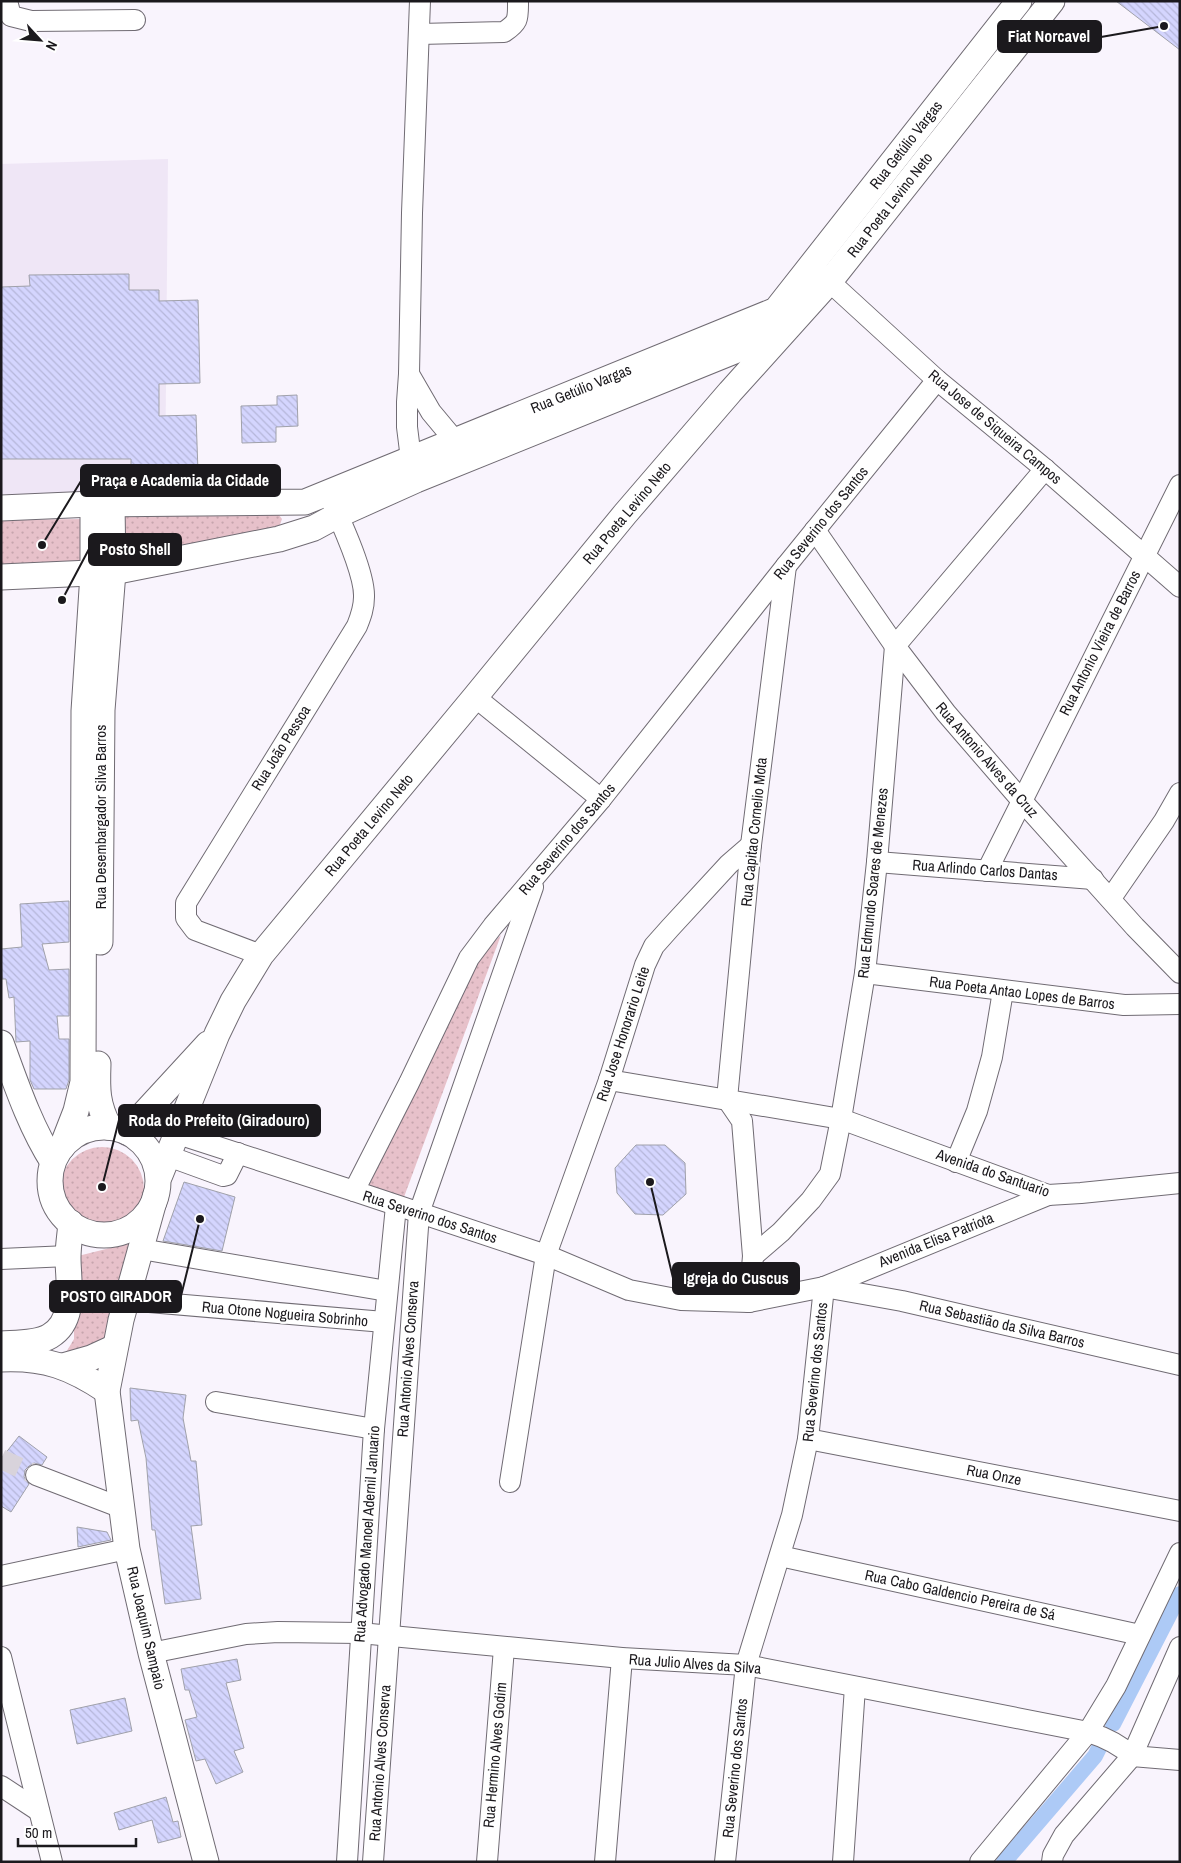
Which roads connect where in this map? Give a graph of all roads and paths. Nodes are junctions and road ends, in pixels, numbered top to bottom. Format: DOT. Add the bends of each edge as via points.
graph roads {
  1 [pos="7,1"];
  2 [pos="420,1"];
  3 [pos="518,1"];
  4 [pos="1019,1"];
  5 [pos="1052,1"];
  6 [pos="135,20"];
  7 [pos="419,34"];
  8 [pos="821,273"];
  9 [pos="786,331"];
  10 [pos="410,374"];
  11 [pos="937,380"];
  12 [pos="459,452"];
  13 [pos="1045,469"];
  14 [pos="414,470"];
  15 [pos="1180,485"];
  16 [pos="102,504"];
  17 [pos="333,504"];
  18 [pos="1,508"];
  19 [pos="815,530"];
  20 [pos="1144,555"];
  21 [pos="786,566"];
  22 [pos="103,573"];
  23 [pos="1,578"];
  24 [pos="1180,587"];
  25 [pos="895,646"];
  26 [pos="476,698"];
  27 [pos="1180,793"];
  28 [pos="601,799"];
  29 [pos="1022,801"];
  30 [pos="752,844"];
  31 [pos="877,862"];
  32 [pos="987,871"];
  33 [pos="537,875"];
  34 [pos="1093,879"];
  35 [pos="1111,898"];
  36 [pos="261,954"];
  37 [pos="92,956"];
  38 [pos="865,973"];
  39 [pos="1180,973"];
  40 [pos="1003,991"];
  41 [pos="1180,1004"];
  42 [pos="217,1034"];
  43 [pos="1,1043"];
  44 [pos="609,1080"];
  45 [pos="727,1099"];
  46 [pos="841,1119"];
  47 [pos="118,1129"];
  48 [pos="178,1134"];
  49 [pos="58,1154"];
  50 [pos="238,1154"];
  51 [pos="956,1162"];
  52 [pos="161,1175"];
  53 [pos="1180,1183"];
  54 [pos="354,1191"];
  55 [pos="1048,1194"];
  56 [pos="396,1206"];
  57 [pos="419,1213"];
  58 [pos="71,1223"];
  59 [pos="140,1249"];
  60 [pos="546,1255"];
  61 [pos="68,1256"];
  62 [pos="753,1256"];
  63 [pos="1,1258"];
  64 [pos="824,1287"];
  65 [pos="387,1291"];
  66 [pos="126,1300"];
  67 [pos="749,1302"];
  68 [pos="384,1322"];
  69 [pos="1,1344"];
  70 [pos="115,1347"];
  71 [pos="1,1360"];
  72 [pos="1180,1365"];
  73 [pos="63,1366"];
  74 [pos="107,1391"];
  75 [pos="216,1402"];
  76 [pos="374,1429"];
  77 [pos="808,1439"];
  78 [pos="36,1475"];
  79 [pos="510,1482"];
  80 [pos="122,1508"];
  81 [pos="1180,1511"];
  82 [pos="127,1548"];
  83 [pos="1180,1553"];
  84 [pos="780,1556"];
  85 [pos="1,1576"];
  86 [pos="360,1634"];
  87 [pos="1140,1635"];
  88 [pos="388,1636"];
  89 [pos="1180,1647"];
  90 [pos="504,1648"];
  91 [pos="151,1654"];
  92 [pos="1,1657"];
  93 [pos="622,1658"];
  94 [pos="746,1665"];
  95 [pos="855,1686"];
  96 [pos="1093,1733"];
  97 [pos="1127,1752"];
  98 [pos="1180,1760"];
  99 [pos="1,1786"];
  100 [pos="39,1811"];
  101 [pos="1051,1859"];
  102 [pos="52,1862"];
  103 [pos="206,1862"];
  104 [pos="347,1862"];
  105 [pos="373,1862"];
  106 [pos="487,1862"];
  107 [pos="605,1862"];
  108 [pos="725,1862"];
  109 [pos="843,1862"];
  110 [pos="980,1862"];
  1 -- 6 [label="street" via="12,16 31,20"];
  2 -- 7 [label="street"];
  3 -- 7 [label="street" via="515,25 504,32"];
  4 -- 8 [label="main road, Rua Getúlio Vargas"];
  5 -- 8 [label="main road, Rua Poeta Levino Neto"];
  7 -- 10 [label="street"];
  8 -- 9 [label="main road, Rua Poeta Levino Neto"];
  8 -- 11 [label="street, Rua Jose de Siqueira Campos"];
  8 -- 12 [label="main road, Rua Getúlio Vargas" via="776,310 522,413"];
  9 -- 12 [label="main road, Rua Getúlio Vargas"];
  9 -- 26 [label="main road, Rua Poeta Levino Neto" via="632,506"];
  10 -- 12 [label="street"];
  10 -- 14 [label="street" via="407,427"];
  11 -- 13 [label="street, Rua Jose de Siqueira Campos"];
  11 -- 19 [label="street, Rua Severino dos Santos"];
  12 -- 14 [label="main road, Rua Getúlio Vargas"];
  13 -- 20 [label="street, Rua Jose de Siqueira Campos"];
  13 -- 25 [label="street"];
  14 -- 17 [label="main road, Rua Getúlio Vargas"];
  15 -- 20 [label="street, Rua Antonio Vieira de Barros"];
  16 -- 17 [label="main road, Rua Getúlio Vargas"];
  16 -- 18 [label="main road, Rua Getúlio Vargas"];
  16 -- 22 [label="main road, Rua Desembargador Silva Barros"];
  17 -- 22 [label="main road, Rua Getúlio Vargas" via="314,528 279,539"];
  17 -- 36 [label="street, Rua João Pessoa" via="363,580 363,611 357,626 186,903 186,918 195,930"];
  19 -- 21 [label="street, Rua Severino dos Santos"];
  19 -- 25 [label="street, Rua Antonio Alves da Cruz"];
  20 -- 24 [label="street, Rua Jose de Siqueira Campos"];
  20 -- 29 [label="street, Rua Antonio Vieira de Barros"];
  21 -- 28 [label="street, Rua Severino dos Santos"];
  21 -- 30 [label="street, Rua Capitao Cornelio Mota"];
  22 -- 23 [label="main road, Rua Getúlio Vargas"];
  22 -- 37 [label="main road, Rua Desembargador Silva Barros" via="93,711"];
  25 -- 29 [label="street, Rua Antonio Alves da Cruz" via="946,713"];
  25 -- 31 [label="street, Rua Edmundo Soares de Menezes"];
  26 -- 28 [label="street"];
  26 -- 36 [label="main road, Rua Poeta Levino Neto"];
  27 -- 35 [label="street"];
  28 -- 33 [label="street, Rua Severino dos Santos"];
  29 -- 32 [label="street, Rua Antonio Vieira de Barros"];
  29 -- 34 [label="street, Rua Antonio Alves da Cruz"];
  30 -- 44 [label="street, Rua Jose Honorario Leite" via="729,864 654,946"];
  30 -- 45 [label="street, Rua Capitao Cornelio Mota"];
  31 -- 32 [label="street, Rua Arlindo Carlos Dantas"];
  31 -- 38 [label="street, Rua Edmundo Soares de Menezes"];
  32 -- 34 [label="street, Rua Arlindo Carlos Dantas"];
  33 -- 54 [label="street, Rua Severino dos Santos" via="469,958"];
  33 -- 57 [label="street, Rua Antonio Alves Conserva"];
  34 -- 35 [label="street, Rua Antonio Alves da Cruz"];
  35 -- 39 [label="street, Rua Antonio Alves da Cruz"];
  36 -- 42 [label="main road, Rua Poeta Levino Neto"];
  37 -- 47 [label="main road, Rua Desembargador Silva Barros" via="97,1094 102,1113"];
  37 -- 49 [label="main road, Rua Desembargador Silva Barros" via="82,1082 76,1111"];
  38 -- 40 [label="street, Rua Poeta Antao Lopes de Barros"];
  38 -- 46 [label="street, Rua Edmundo Soares de Menezes"];
  40 -- 41 [label="street, Rua Poeta Antao Lopes de Barros" via="1124,1005"];
  40 -- 51 [label="street" via="992,1057 977,1111"];
  42 -- 47 [label="main road, Rua Poeta Levino Neto"];
  42 -- 48 [label="main road, Rua Poeta Levino Neto"];
  43 -- 49 [label="main road" via="38,1137"];
  44 -- 45 [label="street, Avenida do Santuario"];
  44 -- 60 [label="street, Rua Jose Honorario Leite"];
  45 -- 46 [label="street, Avenida do Santuario"];
  45 -- 62 [label="street" via="742,1121"];
  46 -- 51 [label="street, Avenida do Santuario"];
  46 -- 62 [label="street, Rua Edmundo Soares de Menezes" via="830,1174 811,1200"];
  47 -- 49 [label="main road" via="92,1128 76,1135"];
  47 -- 52 [label="main road" via="142,1142"];
  48 -- 50 [label="street"];
  48 -- 52 [label="main road, Rua Poeta Levino Neto"];
  49 -- 58 [label="main road" via="50,1178 52,1194 59,1210"];
  50 -- 52 [label="street" via="227,1175"];
  50 -- 54 [label="street"];
  51 -- 55 [label="street, Avenida do Santuario"];
  52 -- 58 [label="main road" via="149,1210 137,1223 121,1232 104,1235 86,1232"];
  52 -- 59 [label="main road, Rua Joaquim Sampaio"];
  53 -- 55 [label="street, Avenida do Santuario"];
  54 -- 56 [label="street, Rua Severino dos Santos"];
  55 -- 64 [label="street, Avenida Elisa Patriota"];
  56 -- 57 [label="street, Rua Severino dos Santos"];
  56 -- 65 [label="street, Rua Advogado Manoel Adernil Januario"];
  57 -- 60 [label="street, Rua Severino dos Santos"];
  57 -- 88 [label="street, Rua Antonio Alves Conserva"];
  58 -- 61 [label="main road"];
  59 -- 65 [label="street"];
  59 -- 66 [label="main road, Rua Joaquim Sampaio"];
  60 -- 67 [label="street, Rua Severino dos Santos" via="636,1291 681,1300"];
  60 -- 79 [label="street, Rua Jose Honorario Leite"];
  61 -- 63 [label="street"];
  61 -- 69 [label="main road" via="69,1304 56,1332 30,1342"];
  62 -- 67 [label="street"];
  64 -- 67 [label="street, Rua Severino dos Santos"];
  64 -- 72 [label="street, Rua Sebastião da Silva Barros" via="902,1301"];
  64 -- 77 [label="street, Rua Severino dos Santos"];
  65 -- 68 [label="street, Rua Advogado Manoel Adernil Januario"];
  66 -- 68 [label="street, Rua Otone Nogueira Sobrinho"];
  66 -- 70 [label="main road, Rua Joaquim Sampaio"];
  68 -- 76 [label="street, Rua Advogado Manoel Adernil Januario"];
  70 -- 73 [label="main road"];
  70 -- 74 [label="main road, Rua Joaquim Sampaio"];
  71 -- 73 [label="main road" via="32,1360"];
  73 -- 74 [label="main road"];
  74 -- 80 [label="main road, Rua Joaquim Sampaio"];
  75 -- 76 [label="street"];
  76 -- 86 [label="street, Rua Advogado Manoel Adernil Januario"];
  77 -- 81 [label="street, Rua Onze"];
  77 -- 84 [label="street, Rua Severino dos Santos"];
  78 -- 80 [label="street"];
  80 -- 82 [label="main road, Rua Joaquim Sampaio"];
  82 -- 85 [label="street"];
  82 -- 91 [label="main road, Rua Joaquim Sampaio"];
  83 -- 87 [label="street"];
  84 -- 87 [label="street, Rua Cabo Galdencio Pereira de Sá"];
  84 -- 94 [label="street, Rua Severino dos Santos"];
  86 -- 88 [label="street, Rua Julio Alves da Silva"];
  86 -- 91 [label="street, Rua Julio Alves da Silva" via="246,1634"];
  86 -- 104 [label="street, Rua Advogado Manoel Adernil Januario"];
  87 -- 96 [label="street"];
  88 -- 90 [label="street, Rua Julio Alves da Silva"];
  88 -- 105 [label="street, Rua Antonio Alves Conserva"];
  89 -- 97 [label="street"];
  90 -- 93 [label="street, Rua Julio Alves da Silva"];
  90 -- 106 [label="street, Rua Hermino Alves Godim"];
  91 -- 103 [label="main road, Rua Joaquim Sampaio"];
  92 -- 100 [label="street"];
  93 -- 94 [label="street, Rua Julio Alves da Silva"];
  93 -- 107 [label="street"];
  94 -- 95 [label="street, Rua Julio Alves da Silva"];
  94 -- 108 [label="street, Rua Severino dos Santos"];
  95 -- 96 [label="street, Rua Julio Alves da Silva"];
  95 -- 109 [label="street"];
  96 -- 97 [label="street, Rua Julio Alves da Silva"];
  96 -- 110 [label="street"];
  97 -- 98 [label="street"];
  97 -- 101 [label="street" via="1064,1835"];
  99 -- 100 [label="street"];
  100 -- 102 [label="street"];
}
